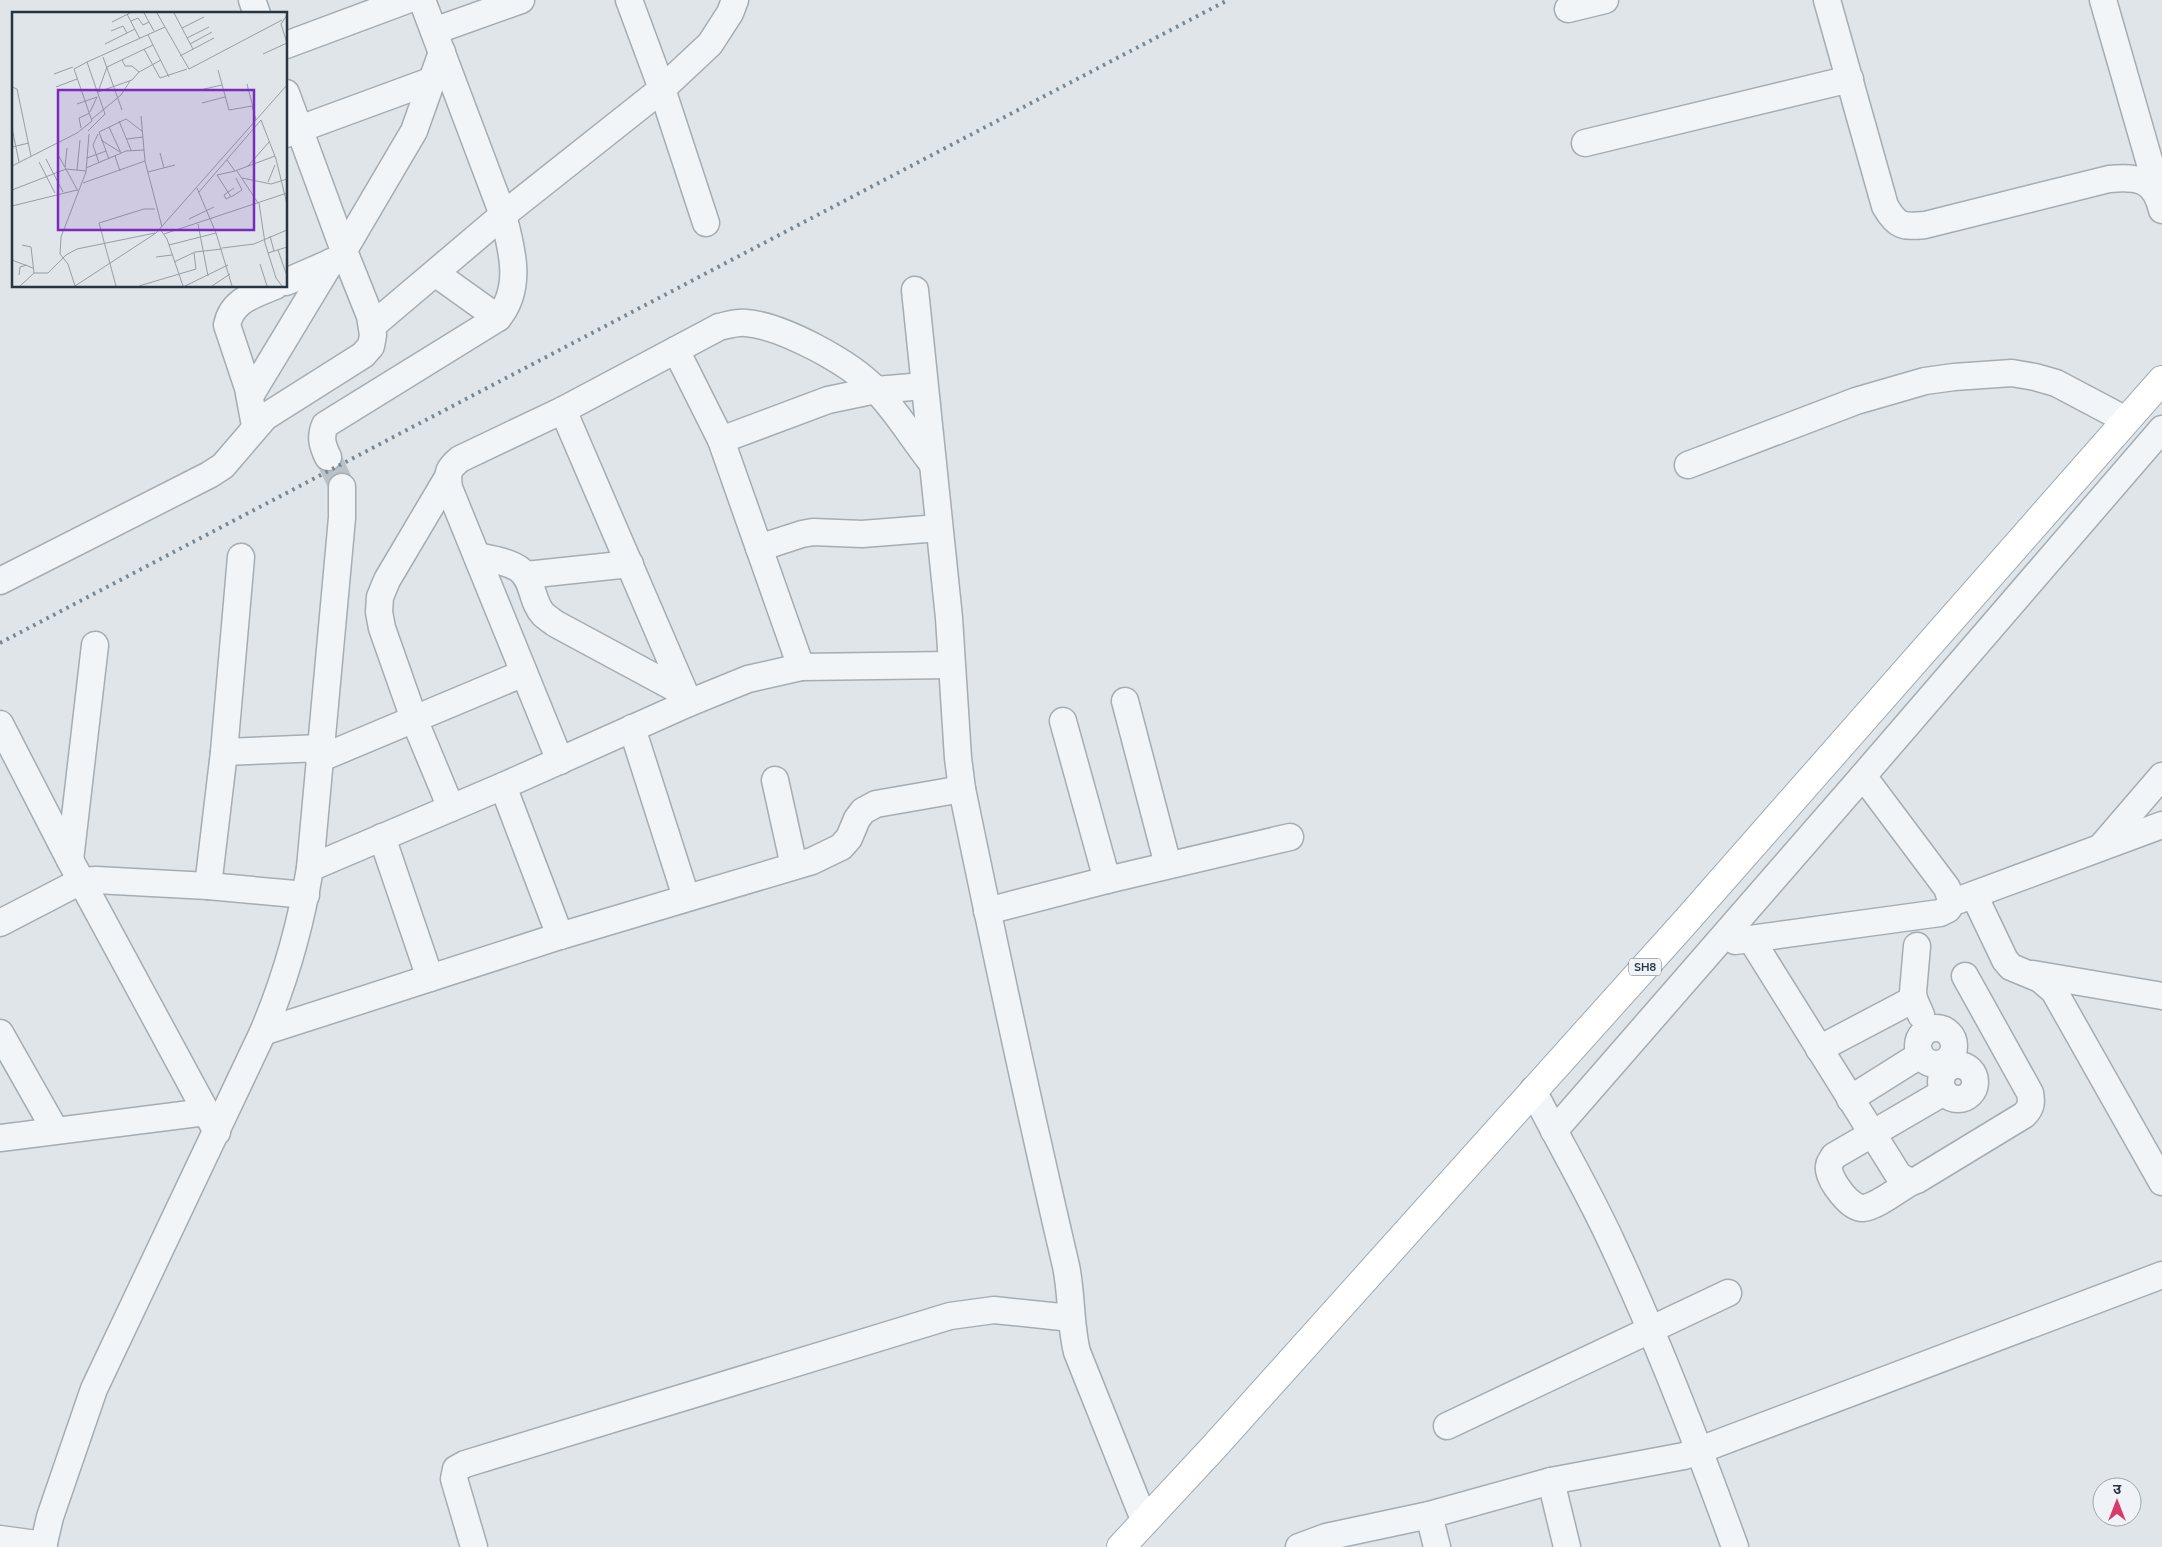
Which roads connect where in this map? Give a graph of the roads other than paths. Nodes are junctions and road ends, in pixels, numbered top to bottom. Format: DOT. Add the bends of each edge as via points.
graph roads {
  1 [pos="252,0"];
  2 [pos="407,0"];
  3 [pos="422,0"];
  4 [pos="443,0"];
  5 [pos="521,0"];
  6 [pos="629,0"];
  7 [pos="735,0"];
  8 [pos="1605,0"];
  9 [pos="1827,0"];
  10 [pos="2103,0"];
  11 [pos="1568,9"];
  12 [pos="256,12"];
  13 [pos="439,37"];
  14 [pos="288,44"];
  15 [pos="1850,79"];
  16 [pos="433,80"];
  17 [pos="662,89"];
  18 [pos="288,104"];
  19 [pos="293,131"];
  20 [pos="1585,143"];
  21 [pos="2160,202"];
  22 [pos="503,215"];
  23 [pos="706,223"];
  24 [pos="340,256"];
  25 [pos="435,273"];
  26 [pos="288,281"];
  27 [pos="271,288"];
  28 [pos="915,290"];
  29 [pos="498,318"];
  30 [pos="372,326"];
  31 [pos="676,350"];
  32 [pos="2162,380"];
  33 [pos="924,386"];
  34 [pos="876,390"];
  35 [pos="250,396"];
  36 [pos="563,410"];
  37 [pos="2126,420"];
  38 [pos="255,426"];
  39 [pos="2162,429"];
  40 [pos="721,440"];
  41 [pos="328,457"];
  42 [pos="932,463"];
  43 [pos="1688,465"];
  44 [pos="448,477"];
  45 [pos="342,487"];
  46 [pos="938,528"];
  47 [pos="759,548"];
  48 [pos="477,556"];
  49 [pos="241,558"];
  50 [pos="630,564"];
  51 [pos="526,575"];
  52 [pos="0,581"];
  53 [pos="95,645"];
  54 [pos="951,665"];
  55 [pos="801,667"];
  56 [pos="524,673"];
  57 [pos="687,698"];
  58 [pos="1125,701"];
  59 [pos="414,719"];
  60 [pos="1063,721"];
  61 [pos="0,724"];
  62 [pos="632,728"];
  63 [pos="224,752"];
  64 [pos="320,753"];
  65 [pos="560,761"];
  66 [pos="1863,776"];
  67 [pos="2162,776"];
  68 [pos="775,780"];
  69 [pos="503,786"];
  70 [pos="962,789"];
  71 [pos="451,808"];
  72 [pos="2162,825"];
  73 [pos="382,837"];
  74 [pos="1290,837"];
  75 [pos="2100,849"];
  76 [pos="1168,865"];
  77 [pos="794,866"];
  78 [pos="310,868"];
  79 [pos="76,871"];
  80 [pos="1107,880"];
  81 [pos="208,886"];
  82 [pos="306,895"];
  83 [pos="686,897"];
  84 [pos="1963,899"];
  85 [pos="987,911"];
  86 [pos="0,923"];
  87 [pos="560,936"];
  88 [pos="1751,939"];
  89 [pos="1717,944"];
  90 [pos="1917,946"];
  91 [pos="2032,974"];
  92 [pos="1965,976"];
  93 [pos="430,978"];
  94 [pos="2162,996"];
  95 [pos="1914,1000"];
  96 [pos="263,1032"];
  97 [pos="0,1033"];
  98 [pos="1819,1049"];
  99 [pos="2008,1055"];
  100 [pos="1533,1090"];
  101 [pos="1850,1099"];
  102 [pos="211,1122"];
  103 [pos="55,1130"];
  104 [pos="1554,1131"];
  105 [pos="1872,1133"];
  106 [pos="0,1138"];
  107 [pos="1911,1182"];
  108 [pos="2162,1182"];
  109 [pos="2162,1275"];
  110 [pos="1728,1293"];
  111 [pos="1071,1318"];
  112 [pos="1650,1330"];
  113 [pos="1446,1426"];
  114 [pos="1700,1450"];
  115 [pos="1551,1481"];
  116 [pos="1429,1515"];
  117 [pos="1144,1522"];
  118 [pos="0,1539"];
  119 [pos="43,1546"];
  120 [pos="1122,1546"];
  121 [pos="474,1547"];
  122 [pos="1299,1547"];
  123 [pos="1437,1547"];
  124 [pos="1567,1547"];
  125 [pos="1735,1547"];
  1 -- 12 [label="street"];
  2 -- 14 [label="street"];
  3 -- 13 [label="street"];
  4 -- 13 [label="street"];
  5 -- 13 [label="street"];
  6 -- 17 [label="street"];
  7 -- 17 [label="street" via="710,44"];
  8 -- 11 [label="street"];
  9 -- 15 [label="street"];
  10 -- 21 [label="street"];
  13 -- 16 [label="street"];
  13 -- 22 [label="street"];
  15 -- 20 [label="street"];
  15 -- 21 [label="street" via="1885,206 1893,220 1906,227 1926,225 2109,178 2129,177 2146,182"];
  16 -- 19 [label="street"];
  16 -- 24 [label="street" via="407,144"];
  17 -- 22 [label="street"];
  17 -- 23 [label="street"];
  18 -- 19 [label="street"];
  19 -- 24 [label="street"];
  22 -- 25 [label="street"];
  22 -- 29 [label="street" via="514,269 507,307"];
  24 -- 26 [label="street"];
  24 -- 30 [label="street"];
  24 -- 35 [label="street"];
  25 -- 29 [label="street"];
  25 -- 30 [label="street"];
  27 -- 35 [label="street" via="234,307 227,325"];
  28 -- 33 [label="street"];
  29 -- 41 [label="street" via="325,425 321,434 322,446"];
  30 -- 38 [label="street" via="371,346 363,355 276,408"];
  31 -- 34 [label="street" via="719,327 744,323 762,326 839,360"];
  31 -- 36 [label="street"];
  31 -- 40 [label="street"];
  32 -- 37 [label="main road, SH8"];
  33 -- 34 [label="street"];
  33 -- 42 [label="street"];
  34 -- 40 [label="street" via="828,400"];
  34 -- 42 [label="street"];
  35 -- 38 [label="street"];
  36 -- 44 [label="street" via="460,459 450,467"];
  36 -- 50 [label="street"];
  37 -- 43 [label="street" via="2056,384 2035,377 2012,373 1954,377 1864,398"];
  37 -- 100 [label="main road, SH8" via="1700,906"];
  38 -- 52 [label="street" via="223,466 209,475"];
  39 -- 66 [label="street"];
  40 -- 47 [label="street"];
  42 -- 46 [label="street"];
  44 -- 48 [label="street" via="449,488"];
  44 -- 59 [label="street" via="380,597 382,628"];
  45 -- 64 [label="street" via="342,518"];
  46 -- 47 [label="street" via="862,534 813,532"];
  46 -- 54 [label="street"];
  47 -- 55 [label="street"];
  48 -- 51 [label="street" via="505,562"];
  48 -- 56 [label="street"];
  49 -- 63 [label="street"];
  50 -- 51 [label="street"];
  50 -- 57 [label="street"];
  51 -- 57 [label="street" via="539,608 548,618"];
  53 -- 79 [label="street"];
  54 -- 55 [label="street"];
  54 -- 70 [label="street"];
  55 -- 57 [label="street"];
  56 -- 59 [label="street"];
  56 -- 65 [label="street"];
  57 -- 62 [label="street"];
  58 -- 76 [label="street"];
  59 -- 64 [label="street"];
  59 -- 71 [label="street"];
  60 -- 80 [label="street"];
  61 -- 79 [label="street"];
  62 -- 65 [label="street"];
  62 -- 83 [label="street"];
  63 -- 64 [label="street"];
  63 -- 81 [label="street"];
  64 -- 78 [label="street"];
  65 -- 69 [label="street"];
  66 -- 84 [label="street" via="1947,888"];
  66 -- 89 [label="street"];
  67 -- 75 [label="street"];
  68 -- 77 [label="street"];
  69 -- 71 [label="street"];
  69 -- 87 [label="street"];
  70 -- 77 [label="street" via="876,804 864,811 841,847"];
  70 -- 85 [label="street"];
  71 -- 73 [label="street"];
  72 -- 75 [label="street"];
  73 -- 78 [label="street"];
  73 -- 93 [label="street"];
  74 -- 76 [label="street"];
  75 -- 84 [label="street"];
  76 -- 80 [label="street"];
  77 -- 83 [label="street"];
  78 -- 82 [label="street"];
  79 -- 81 [label="street" via="96,880"];
  79 -- 86 [label="street"];
  79 -- 102 [label="street"];
  80 -- 85 [label="street"];
  81 -- 82 [label="street"];
  82 -- 96 [label="street" via="274,1007"];
  83 -- 87 [label="street"];
  84 -- 88 [label="street" via="1940,913"];
  84 -- 91 [label="street" via="2011,967"];
  85 -- 111 [label="street" via="1069,1281"];
  87 -- 93 [label="street"];
  88 -- 89 [label="street"];
  88 -- 98 [label="street"];
  89 -- 104 [label="street"];
  90 -- 95 [label="street"];
  91 -- 94 [label="street"];
  91 -- 108 [label="street" via="2054,991"];
  92 -- 99 [label="street"];
  93 -- 96 [label="street"];
  95 -- 98 [label="street"];
  95 -- 101 [label="street" via="1928,1030 1918,1044 1920,1055"];
  96 -- 102 [label="street"];
  97 -- 103 [label="street"];
  98 -- 101 [label="street"];
  99 -- 105 [label="street" via="1973,1075 1966,1067 1950,1068 1942,1076 1944,1092"];
  99 -- 107 [label="street" via="2030,1093 2030,1109 2024,1116"];
  100 -- 104 [label="street"];
  100 -- 117 [label="main road, SH8"];
  101 -- 105 [label="street"];
  102 -- 103 [label="street"];
  102 -- 119 [label="street" via="94,1389 52,1509"];
  103 -- 106 [label="street"];
  104 -- 112 [label="street" via="1612,1244"];
  105 -- 107 [label="street" via="1900,1176"];
  105 -- 107 [label="street" via="1834,1156 1830,1162 1831,1176 1850,1204 1863,1208 1871,1206"];
  109 -- 114 [label="street"];
  110 -- 112 [label="street"];
  111 -- 117 [label="street" via="1077,1352"];
  111 -- 121 [label="street" via="994,1310 950,1316 465,1464 456,1470 454,1479"];
  112 -- 113 [label="street"];
  112 -- 114 [label="street"];
  114 -- 115 [label="street" via="1662,1461"];
  114 -- 125 [label="street"];
  115 -- 116 [label="street"];
  115 -- 124 [label="street"];
  116 -- 122 [label="street" via="1326,1537"];
  116 -- 123 [label="street"];
  117 -- 120 [label="main road, SH8"];
  118 -- 119 [label="street"];
}
